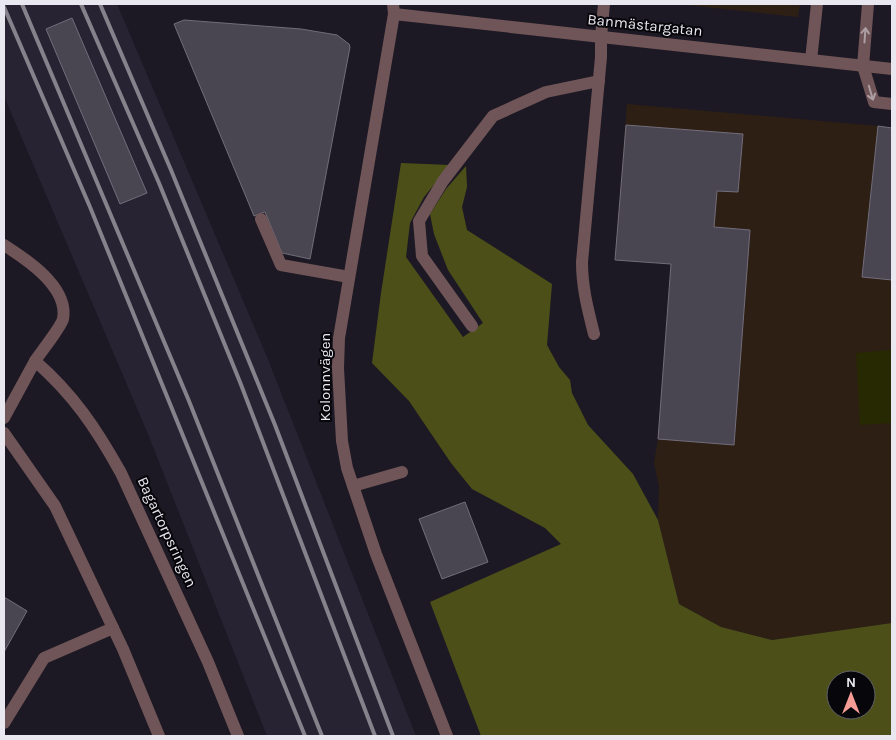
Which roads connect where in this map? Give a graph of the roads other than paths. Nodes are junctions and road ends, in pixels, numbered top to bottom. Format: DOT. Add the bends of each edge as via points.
graph roads {
  1 [pos="604,4"];
  2 [pos="817,4"];
  3 [pos="868,4"];
  4 [pos="394,9"];
  5 [pos="601,37"];
  6 [pos="811,60"];
  7 [pos="863,66"];
  8 [pos="892,69"];
  9 [pos="599,81"];
  10 [pos="892,104"];
  11 [pos="261,220"];
  12 [pos="4,245"];
  13 [pos="349,277"];
  14 [pos="472,326"];
  15 [pos="594,334"];
  16 [pos="36,361"];
  17 [pos="4,418"];
  18 [pos="4,433"];
  19 [pos="402,472"];
  20 [pos="353,486"];
  21 [pos="114,628"];
  22 [pos="4,723"];
  23 [pos="159,736"];
  24 [pos="238,736"];
  25 [pos="447,736"];
  1 -- 5 [label="street"];
  2 -- 6 [label="street"];
  7 -- 3 [label="street, one-way"];
  4 -- 5 [label="street, Banmästargatan"];
  4 -- 13 [label="street, Kolonnvägen"];
  5 -- 6 [label="street, Banmästargatan"];
  5 -- 9 [label="street"];
  6 -- 7 [label="street, Banmästargatan"];
  7 -- 8 [label="street, Banmästargatan"];
  7 -- 10 [label="street, one-way" via="874,102"];
  9 -- 14 [label="street" via="546,92 492,116 443,181 419,221 422,256"];
  9 -- 15 [label="street" via="582,262 585,300"];
  11 -- 13 [label="street" via="281,265"];
  12 -- 16 [label="street" via="32,263 47,278 62,305 63,321"];
  13 -- 20 [label="street, Kolonnvägen" via="339,338 338,368 342,441"];
  16 -- 17 [label="street"];
  16 -- 24 [label="street, Bagartorpsringen" via="82,410 121,473 208,662"];
  18 -- 21 [label="street" via="55,506"];
  19 -- 20 [label="street"];
  20 -- 25 [label="street, Kolonnvägen"];
  21 -- 22 [label="street" via="44,658"];
  21 -- 23 [label="street"];
}
